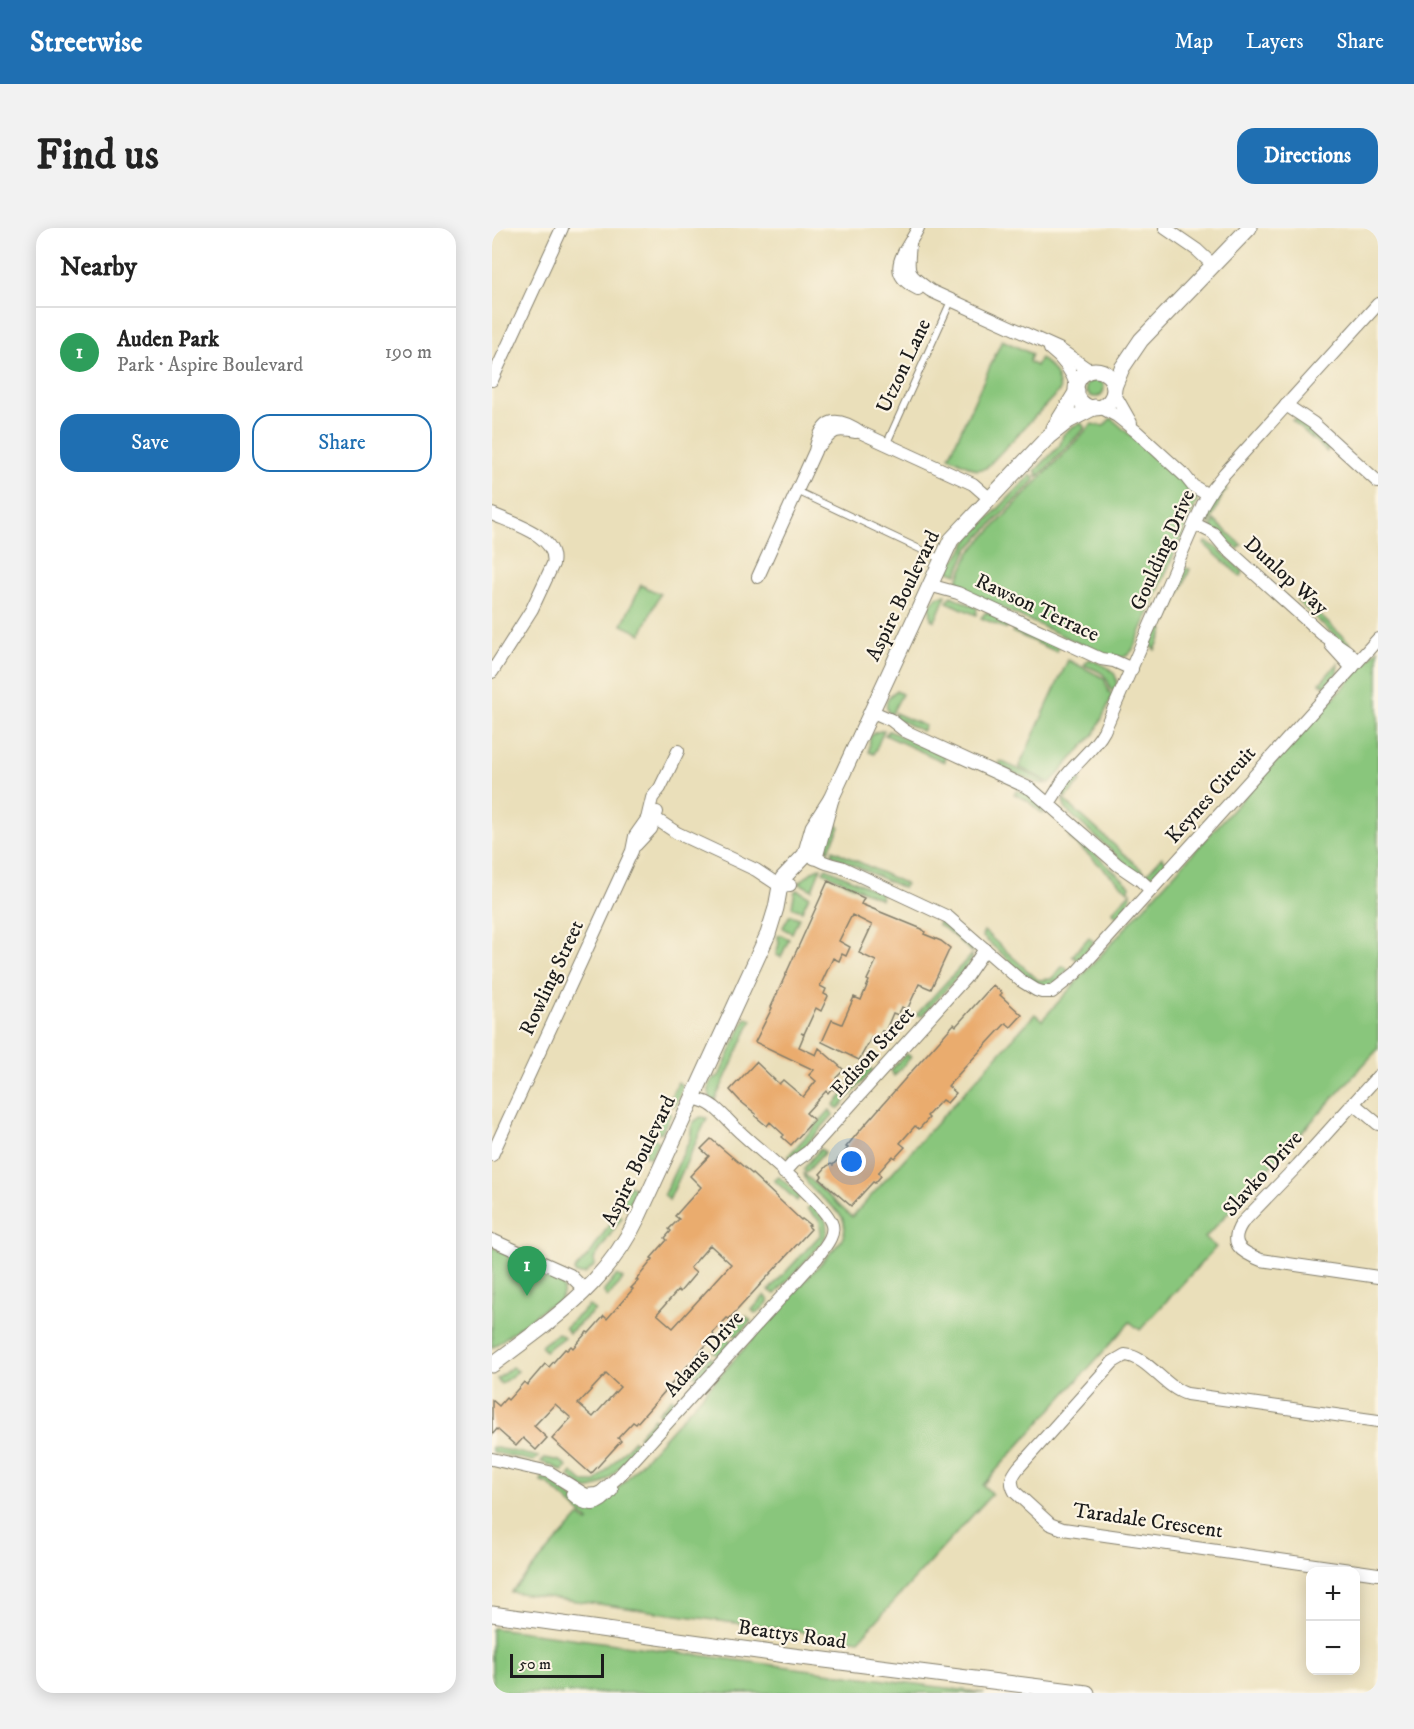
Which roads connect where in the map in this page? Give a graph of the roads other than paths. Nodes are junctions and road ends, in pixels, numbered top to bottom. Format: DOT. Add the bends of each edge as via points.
graph roads {
  1 [pos="562,228"];
  2 [pos="918,228"];
  3 [pos="1165,228"];
  4 [pos="1248,228"];
  5 [pos="1210,268"];
  6 [pos="951,301"];
  7 [pos="1378,304"];
  8 [pos="1142,340"];
  9 [pos="1045,344"];
  10 [pos="1095,370"];
  11 [pos="492,380"];
  12 [pos="1077,389"];
  13 [pos="1114,390"];
  14 [pos="1290,401"];
  15 [pos="1097,407"];
  16 [pos="1137,432"];
  17 [pos="1049,436"];
  18 [pos="886,444"];
  19 [pos="1378,482"];
  20 [pos="797,491"];
  21 [pos="1210,492"];
  22 [pos="986,501"];
  23 [pos="492,514"];
  24 [pos="1193,528"];
  25 [pos="941,559"];
  26 [pos="758,577"];
  27 [pos="931,581"];
  28 [pos="1378,639"];
  29 [pos="1355,664"];
  30 [pos="492,672"];
  31 [pos="1131,673"];
  32 [pos="870,714"];
  33 [pos="678,751"];
  34 [pos="1045,800"];
  35 [pos="652,821"];
  36 [pos="813,854"];
  37 [pos="784,883"];
  38 [pos="1148,893"];
  39 [pos="989,952"];
  40 [pos="1378,1076"];
  41 [pos="691,1102"];
  42 [pos="1353,1103"];
  43 [pos="1378,1124"];
  44 [pos="492,1155"];
  45 [pos="788,1176"];
  46 [pos="492,1240"];
  47 [pos="1378,1277"];
  48 [pos="582,1294"];
  49 [pos="492,1365"];
  50 [pos="1378,1421"];
  51 [pos="492,1459"];
  52 [pos="1378,1574"];
  53 [pos="492,1614"];
  54 [pos="1087,1693"];
  1 -- 11 [label="street"];
  2 -- 6 [label="street" via="910,244 908,269 915,280"];
  3 -- 5 [label="street"];
  4 -- 5 [label="street"];
  5 -- 8 [label="street"];
  6 -- 9 [label="street"];
  6 -- 18 [label="lane, Utzon Lane"];
  7 -- 14 [label="street, Goulding Drive"];
  8 -- 10 [label="street"];
  8 -- 13 [label="street" via="1122,368"];
  9 -- 10 [label="street"];
  9 -- 12 [label="street" via="1060,358"];
  10 -- 12 [label="street" via="1081,376"];
  10 -- 13 [label="street" via="1109,376"];
  12 -- 15 [label="street" via="1085,404"];
  12 -- 17 [label="street, Aspire Boulevard"];
  13 -- 15 [label="street" via="1109,402"];
  13 -- 16 [label="street"];
  14 -- 19 [label="street" via="1302,407 1313,423"];
  14 -- 21 [label="street, Goulding Drive"];
  15 -- 16 [label="street"];
  15 -- 17 [label="street, Aspire Boulevard"];
  16 -- 21 [label="street" via="1185,476"];
  17 -- 22 [label="street, Aspire Boulevard"];
  18 -- 20 [label="street" via="846,430 830,434 815,451"];
  18 -- 22 [label="street" via="957,477"];
  20 -- 25 [label="lane"];
  20 -- 26 [label="street"];
  21 -- 24 [label="street, Goulding Drive"];
  22 -- 25 [label="street, Aspire Boulevard" via="956,533"];
  23 -- 30 [label="street" via="542,538 554,559 532,609"];
  24 -- 29 [label="street, Dunlop Way" via="1213,533 1322,634 1341,657"];
  24 -- 31 [label="street, Goulding Drive"];
  25 -- 27 [label="street, Aspire Boulevard"];
  27 -- 31 [label="street, Rawson Terrace"];
  27 -- 32 [label="street, Aspire Boulevard"];
  28 -- 29 [label="street, Keynes Circuit"];
  29 -- 38 [label="street, Keynes Circuit"];
  31 -- 34 [label="street, Goulding Drive" via="1101,738 1064,779 1058,792"];
  32 -- 34 [label="street" via="888,727 905,731 1026,786"];
  32 -- 36 [label="street, Aspire Boulevard" via="831,799 813,827"];
  33 -- 35 [label="street, Rowling Street" via="652,798"];
  34 -- 38 [label="street" via="1118,865 1134,886"];
  35 -- 37 [label="street"];
  35 -- 44 [label="street, Rowling Street" via="635,836"];
  36 -- 37 [label="street, Aspire Boulevard" via="803,859"];
  36 -- 39 [label="street, Keynes Circuit" via="828,857 841,867 948,917"];
  37 -- 41 [label="street, Aspire Boulevard" via="770,930"];
  38 -- 39 [label="street, Keynes Circuit" via="1056,997 1046,1000 1032,994"];
  39 -- 45 [label="street, Edison Street" via="808,1152 800,1168"];
  40 -- 42 [label="street, Slavko Drive"];
  41 -- 45 [label="street, Adams Drive" via="714,1106"];
  41 -- 48 [label="street, Aspire Boulevard" via="631,1230"];
  42 -- 43 [label="street"];
  42 -- 47 [label="street, Slavko Drive" via="1242,1223 1235,1240 1245,1252 1261,1260"];
  45 -- 51 [label="street, Adams Drive" via="830,1219 830,1239 619,1476 606,1498 587,1504 549,1472"];
  46 -- 48 [label="street" via="570,1275"];
  48 -- 49 [label="street, Aspire Boulevard"];
  50 -- 52 [label="street, Taradale Crescent" via="1187,1394 1176,1390 1136,1358 1125,1355 1113,1362 1019,1467 1011,1486 1050,1524 1063,1529"];
  53 -- 54 [label="street, Beattys Road"];
}
